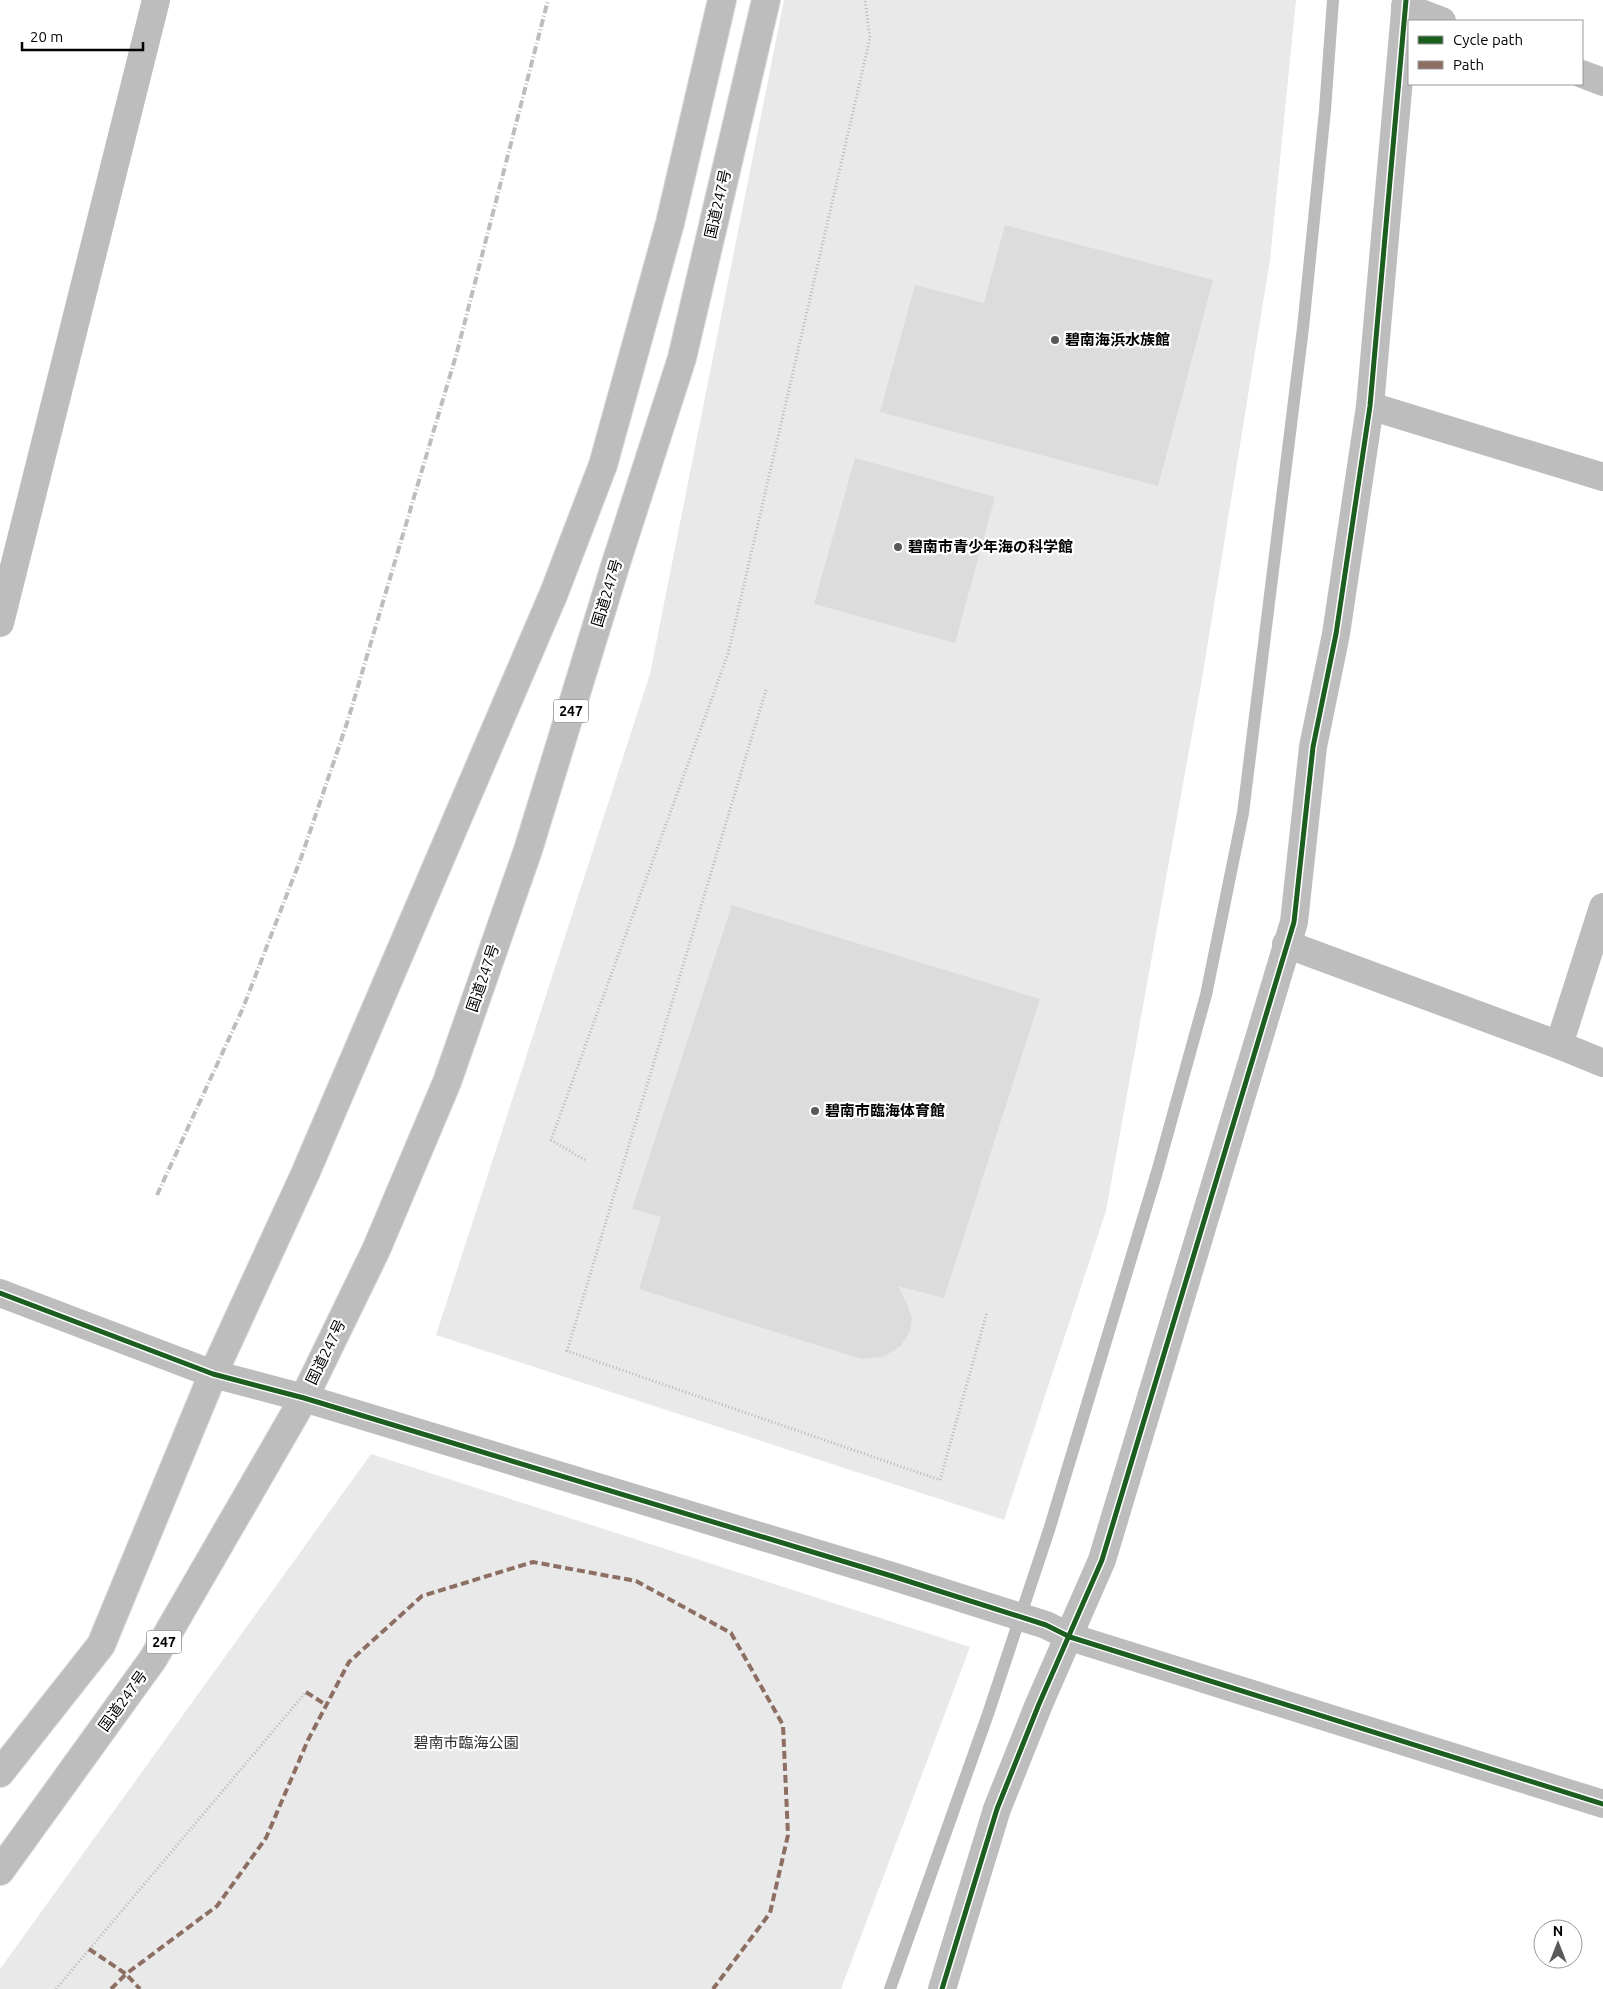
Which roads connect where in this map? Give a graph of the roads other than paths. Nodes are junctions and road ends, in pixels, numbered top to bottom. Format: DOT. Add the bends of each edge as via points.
graph roads {
  1 [pos="156,0"];
  2 [pos="722,0"];
  3 [pos="766,0"];
  4 [pos="1405,4"];
  5 [pos="1440,20"];
  6 [pos="1583,74"];
  7 [pos="1603,82"];
  8 [pos="1370,406"];
  9 [pos="1603,477"];
  10 [pos="0,623"];
  11 [pos="1603,907"];
  12 [pos="1286,944"];
  13 [pos="1559,1045"];
  14 [pos="1603,1063"];
  15 [pos="0,1293"];
  16 [pos="213,1374"];
  17 [pos="304,1398"];
  18 [pos="1058,1631"];
  19 [pos="0,1773"];
  20 [pos="1603,1804"];
  21 [pos="0,1871"];
  22 [pos="942,1989"];
  1 -- 10 [label="main road"];
  2 -- 16 [label="main road" via="670,223 603,466 554,593 440,861 305,1174"];
  3 -- 17 [label="main road, 国道247号 / 247" via="682,358 528,850 443,1091 376,1250"];
  4 -- 5 [label="main road"];
  4 -- 8 [label="main road"];
  6 -- 7 [label="main road"];
  8 -- 9 [label="main road"];
  8 -- 12 [label="main road" via="1336,634 1313,747 1294,922"];
  11 -- 13 [label="main road"];
  12 -- 13 [label="main road"];
  12 -- 18 [label="main road" via="1102,1560"];
  13 -- 14 [label="main road"];
  15 -- 16 [label="main road"];
  16 -- 17 [label="main road"];
  16 -- 19 [label="main road" via="101,1645"];
  17 -- 18 [label="main road" via="895,1577"];
  17 -- 21 [label="main road, 国道247号 / 247" via="153,1660"];
  18 -- 20 [label="main road"];
  18 -- 22 [label="main road" via="1039,1704 997,1809"];
}
